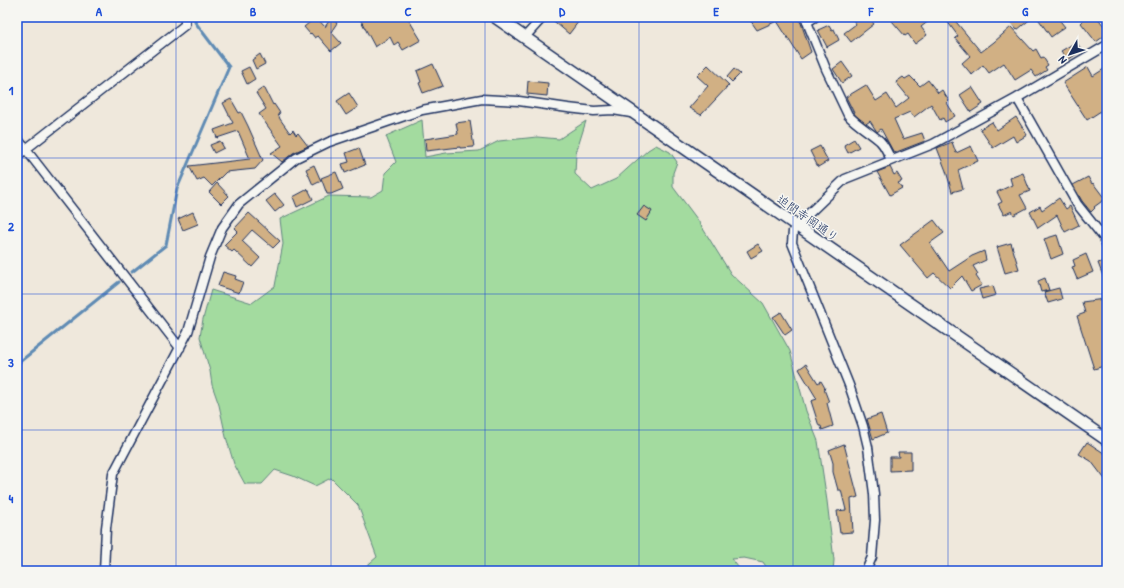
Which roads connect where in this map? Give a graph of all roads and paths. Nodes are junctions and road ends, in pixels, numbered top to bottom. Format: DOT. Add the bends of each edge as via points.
graph roads {
  1 [pos="185,17"];
  2 [pos="494,17"];
  3 [pos="543,17"];
  4 [pos="815,17"];
  5 [pos="806,20"];
  6 [pos="524,38"];
  7 [pos="1107,45"];
  8 [pos="1017,98"];
  9 [pos="634,113"];
  10 [pos="17,138"];
  11 [pos="26,149"];
  12 [pos="17,156"];
  13 [pos="891,160"];
  14 [pos="796,226"];
  15 [pos="1107,246"];
  16 [pos="180,348"];
  17 [pos="1107,440"];
  18 [pos="104,571"];
  19 [pos="866,571"];
  1 -- 11 [label="street" via="185,25"];
  2 -- 6 [label="street, 迫間寺岡通り"];
  3 -- 6 [label="street"];
  4 -- 5 [label="street"];
  5 -- 13 [label="street" via="848,115 880,141"];
  6 -- 9 [label="street, 迫間寺岡通り"];
  7 -- 8 [label="street"];
  8 -- 13 [label="street" via="933,144"];
  8 -- 15 [label="street" via="1077,204 1104,238"];
  9 -- 14 [label="street, 迫間寺岡通り"];
  9 -- 16 [label="street" via="505,100 469,100 422,110 329,142 296,158 239,204 222,228 210,257 188,332"];
  10 -- 11 [label="street"];
  11 -- 12 [label="street"];
  11 -- 16 [label="street"];
  13 -- 14 [label="street" via="845,179"];
  14 -- 17 [label="street, 迫間寺岡通り"];
  14 -- 19 [label="street" via="792,243 849,385 868,447 875,520 872,557"];
  16 -- 18 [label="street" via="113,474"];
}
